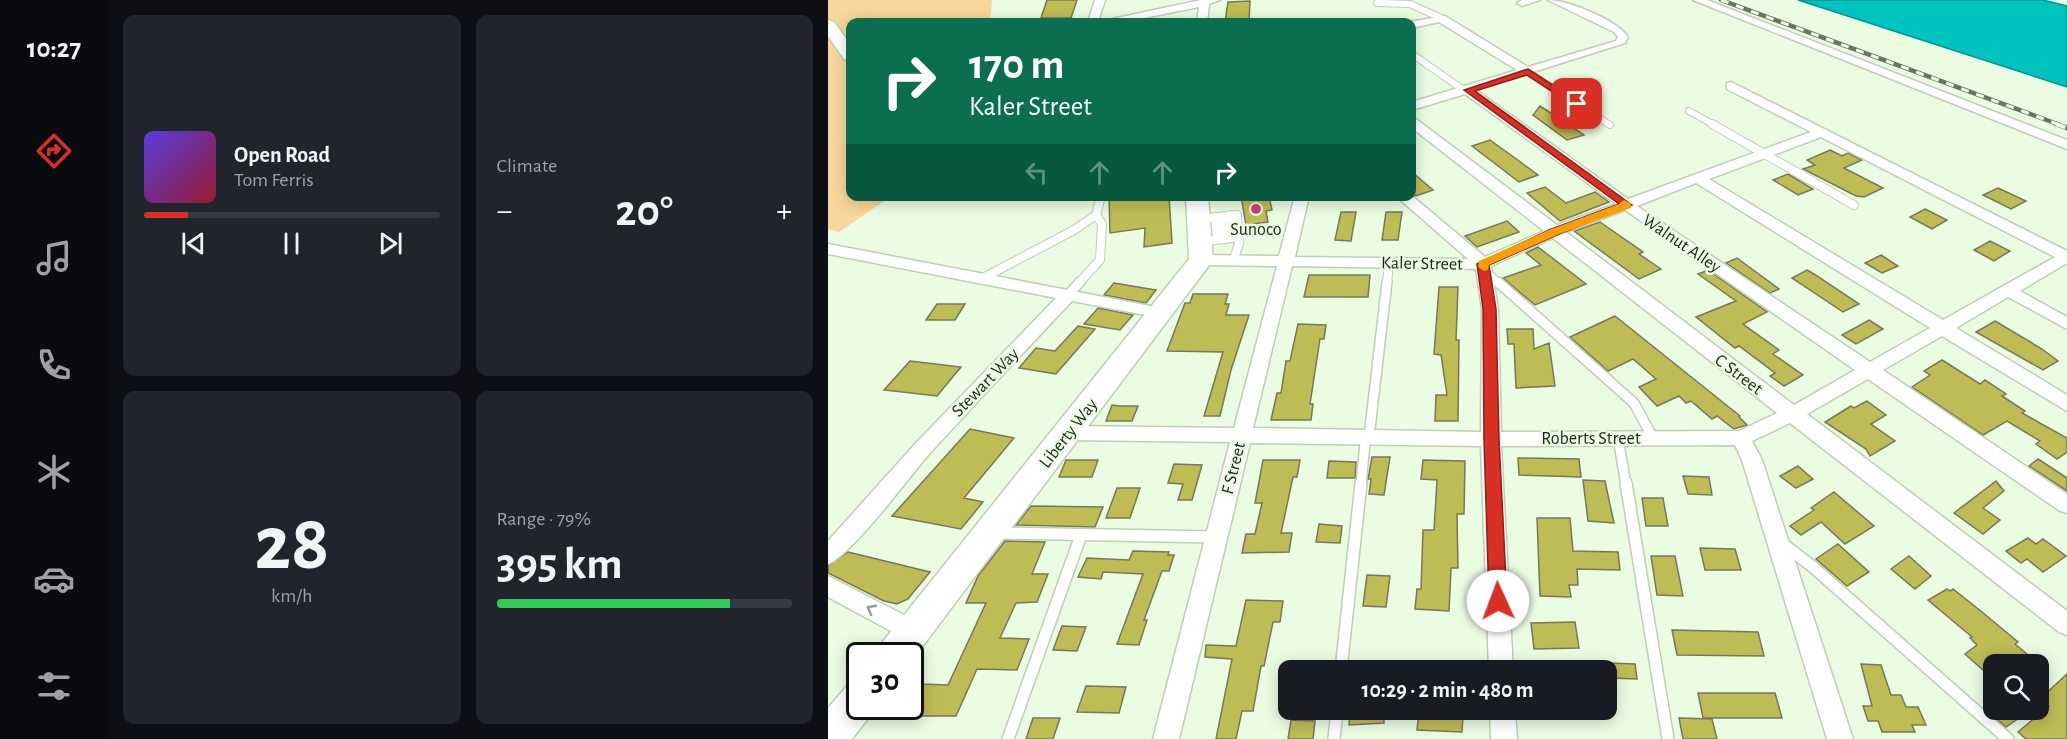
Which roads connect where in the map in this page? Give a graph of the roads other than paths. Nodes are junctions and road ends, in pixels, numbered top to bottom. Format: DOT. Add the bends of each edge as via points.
graph roads {
  1 [pos="1100,0"];
  2 [pos="1215,0"];
  3 [pos="1535,0"];
  4 [pos="1553,0"];
  5 [pos="1698,0"];
  6 [pos="1204,3"];
  7 [pos="1377,3"];
  8 [pos="1522,3"];
  9 [pos="1094,18"];
  10 [pos="1152,18"];
  11 [pos="1202,18"];
  12 [pos="1441,18"];
  13 [pos="1416,24"];
  14 [pos="828,25"];
  15 [pos="846,50"];
  16 [pos="1416,57"];
  17 [pos="1528,72"];
  18 [pos="1731,86"];
  19 [pos="1467,91"];
  20 [pos="1416,105"];
  21 [pos="1689,111"];
  22 [pos="1416,125"];
  23 [pos="1610,125"];
  24 [pos="1822,132"];
  25 [pos="2067,145"];
  26 [pos="1764,154"];
  27 [pos="1699,179"];
  28 [pos="1100,201"];
  29 [pos="1301,201"];
  30 [pos="1409,201"];
  31 [pos="1627,205"];
  32 [pos="1854,205"];
  33 [pos="1096,215"];
  34 [pos="1216,229"];
  35 [pos="1553,232"];
  36 [pos="828,249"];
  37 [pos="2067,257"];
  38 [pos="1233,261"];
  39 [pos="1285,261"];
  40 [pos="1389,263"];
  41 [pos="1484,267"];
  42 [pos="981,279"];
  43 [pos="2009,291"];
  44 [pos="1067,296"];
  45 [pos="1161,313"];
  46 [pos="2067,324"];
  47 [pos="1945,328"];
  48 [pos="1870,370"];
  49 [pos="2067,404"];
  50 [pos="1792,414"];
  51 [pos="1069,433"];
  52 [pos="1241,435"];
  53 [pos="1369,437"];
  54 [pos="1618,438"];
  55 [pos="1653,438"];
  56 [pos="1741,438"];
  57 [pos="1491,439"];
  58 [pos="2067,505"];
  59 [pos="990,533"];
  60 [pos="1082,535"];
  61 [pos="1215,537"];
  62 [pos="1776,539"];
  63 [pos="828,555"];
  64 [pos="828,586"];
  65 [pos="2067,625"];
  66 [pos="915,629"];
  67 [pos="905,642"];
  68 [pos="1342,660"];
  69 [pos="1501,660"];
  70 [pos="846,716"];
  71 [pos="1336,720"];
  72 [pos="1503,720"];
  73 [pos="828,738"];
  74 [pos="1008,739"];
  75 [pos="1166,739"];
  76 [pos="1334,739"];
  77 [pos="1504,739"];
  78 [pos="1668,739"];
  79 [pos="1840,739"];
  80 [pos="2008,739"];
  1 -- 9 [label="street"];
  2 -- 6 [label="street"];
  3 -- 8 [label="street"];
  4 -- 17 [label="street" via="1618,30 1623,37 1620,44"];
  5 -- 25 [label="street"];
  6 -- 10 [label="street"];
  6 -- 11 [label="street"];
  7 -- 12 [label="lane" via="1418,4"];
  12 -- 13 [label="street"];
  12 -- 17 [label="street"];
  14 -- 15 [label="street"];
  16 -- 19 [label="lane"];
  17 -- 19 [label="street"];
  17 -- 23 [label="lane"];
  18 -- 24 [label="street"];
  19 -- 20 [label="street"];
  19 -- 31 [label="street, Walnut Alley"];
  21 -- 26 [label="lane"];
  22 -- 35 [label="street, C Street"];
  24 -- 26 [label="street, Kaler Street"];
  24 -- 37 [label="street"];
  26 -- 27 [label="street, Kaler Street"];
  26 -- 32 [label="lane"];
  27 -- 31 [label="street, Kaler Street"];
  27 -- 47 [label="street"];
  28 -- 33 [label="lane, Stewart Way"];
  29 -- 39 [label="street, F Street"];
  30 -- 41 [label="street"];
  31 -- 35 [label="street, Kaler Street"];
  31 -- 48 [label="street, Walnut Alley"];
  33 -- 42 [label="lane"];
  33 -- 44 [label="lane, Stewart Way" via="1102,224 1100,260"];
  34 -- 38 [label="street, Kaler Street"];
  34 -- 38 [label="lane"];
  34 -- 45 [label="street, Liberty Way"];
  35 -- 41 [label="street, Kaler Street"];
  35 -- 50 [label="street, C Street"];
  36 -- 42 [label="street"];
  37 -- 43 [label="street, Roberts Street"];
  38 -- 39 [label="street, Kaler Street"];
  39 -- 40 [label="street, Kaler Street"];
  39 -- 52 [label="street, F Street"];
  40 -- 41 [label="street, Kaler Street"];
  40 -- 53 [label="lane"];
  41 -- 55 [label="lane" via="1634,403"];
  41 -- 57 [label="street" via="1490,309"];
  42 -- 44 [label="street"];
  43 -- 46 [label="street"];
  43 -- 47 [label="street, Roberts Street"];
  44 -- 45 [label="street"];
  44 -- 63 [label="street, Stewart Way"];
  45 -- 51 [label="street, Liberty Way"];
  47 -- 48 [label="street, Roberts Street"];
  47 -- 49 [label="street"];
  48 -- 50 [label="street, Roberts Street"];
  48 -- 58 [label="street, Walnut Alley"];
  50 -- 56 [label="street, Roberts Street"];
  50 -- 65 [label="street, C Street"];
  51 -- 52 [label="street, Roberts Street"];
  51 -- 59 [label="street, Liberty Way"];
  52 -- 53 [label="street, Roberts Street"];
  52 -- 61 [label="street, F Street"];
  53 -- 57 [label="street, Roberts Street"];
  53 -- 68 [label="lane" via="1365,443"];
  54 -- 55 [label="street, Roberts Street"];
  54 -- 57 [label="street, Roberts Street"];
  54 -- 78 [label="lane"];
  55 -- 56 [label="street, Roberts Street"];
  56 -- 62 [label="street" via="1752,460"];
  57 -- 69 [label="street"];
  59 -- 60 [label="lane"];
  59 -- 66 [label="street, Liberty Way"];
  60 -- 61 [label="lane"];
  60 -- 74 [label="lane"];
  61 -- 75 [label="street, F Street"];
  62 -- 79 [label="street"];
  62 -- 80 [label="lane"];
  66 -- 64 [label="street, one-way"];
  66 -- 67 [label="street, Liberty Way"];
  70 -- 73 [label="street"];
  71 -- 76 [label="lane"];
  72 -- 77 [label="street"];
}
